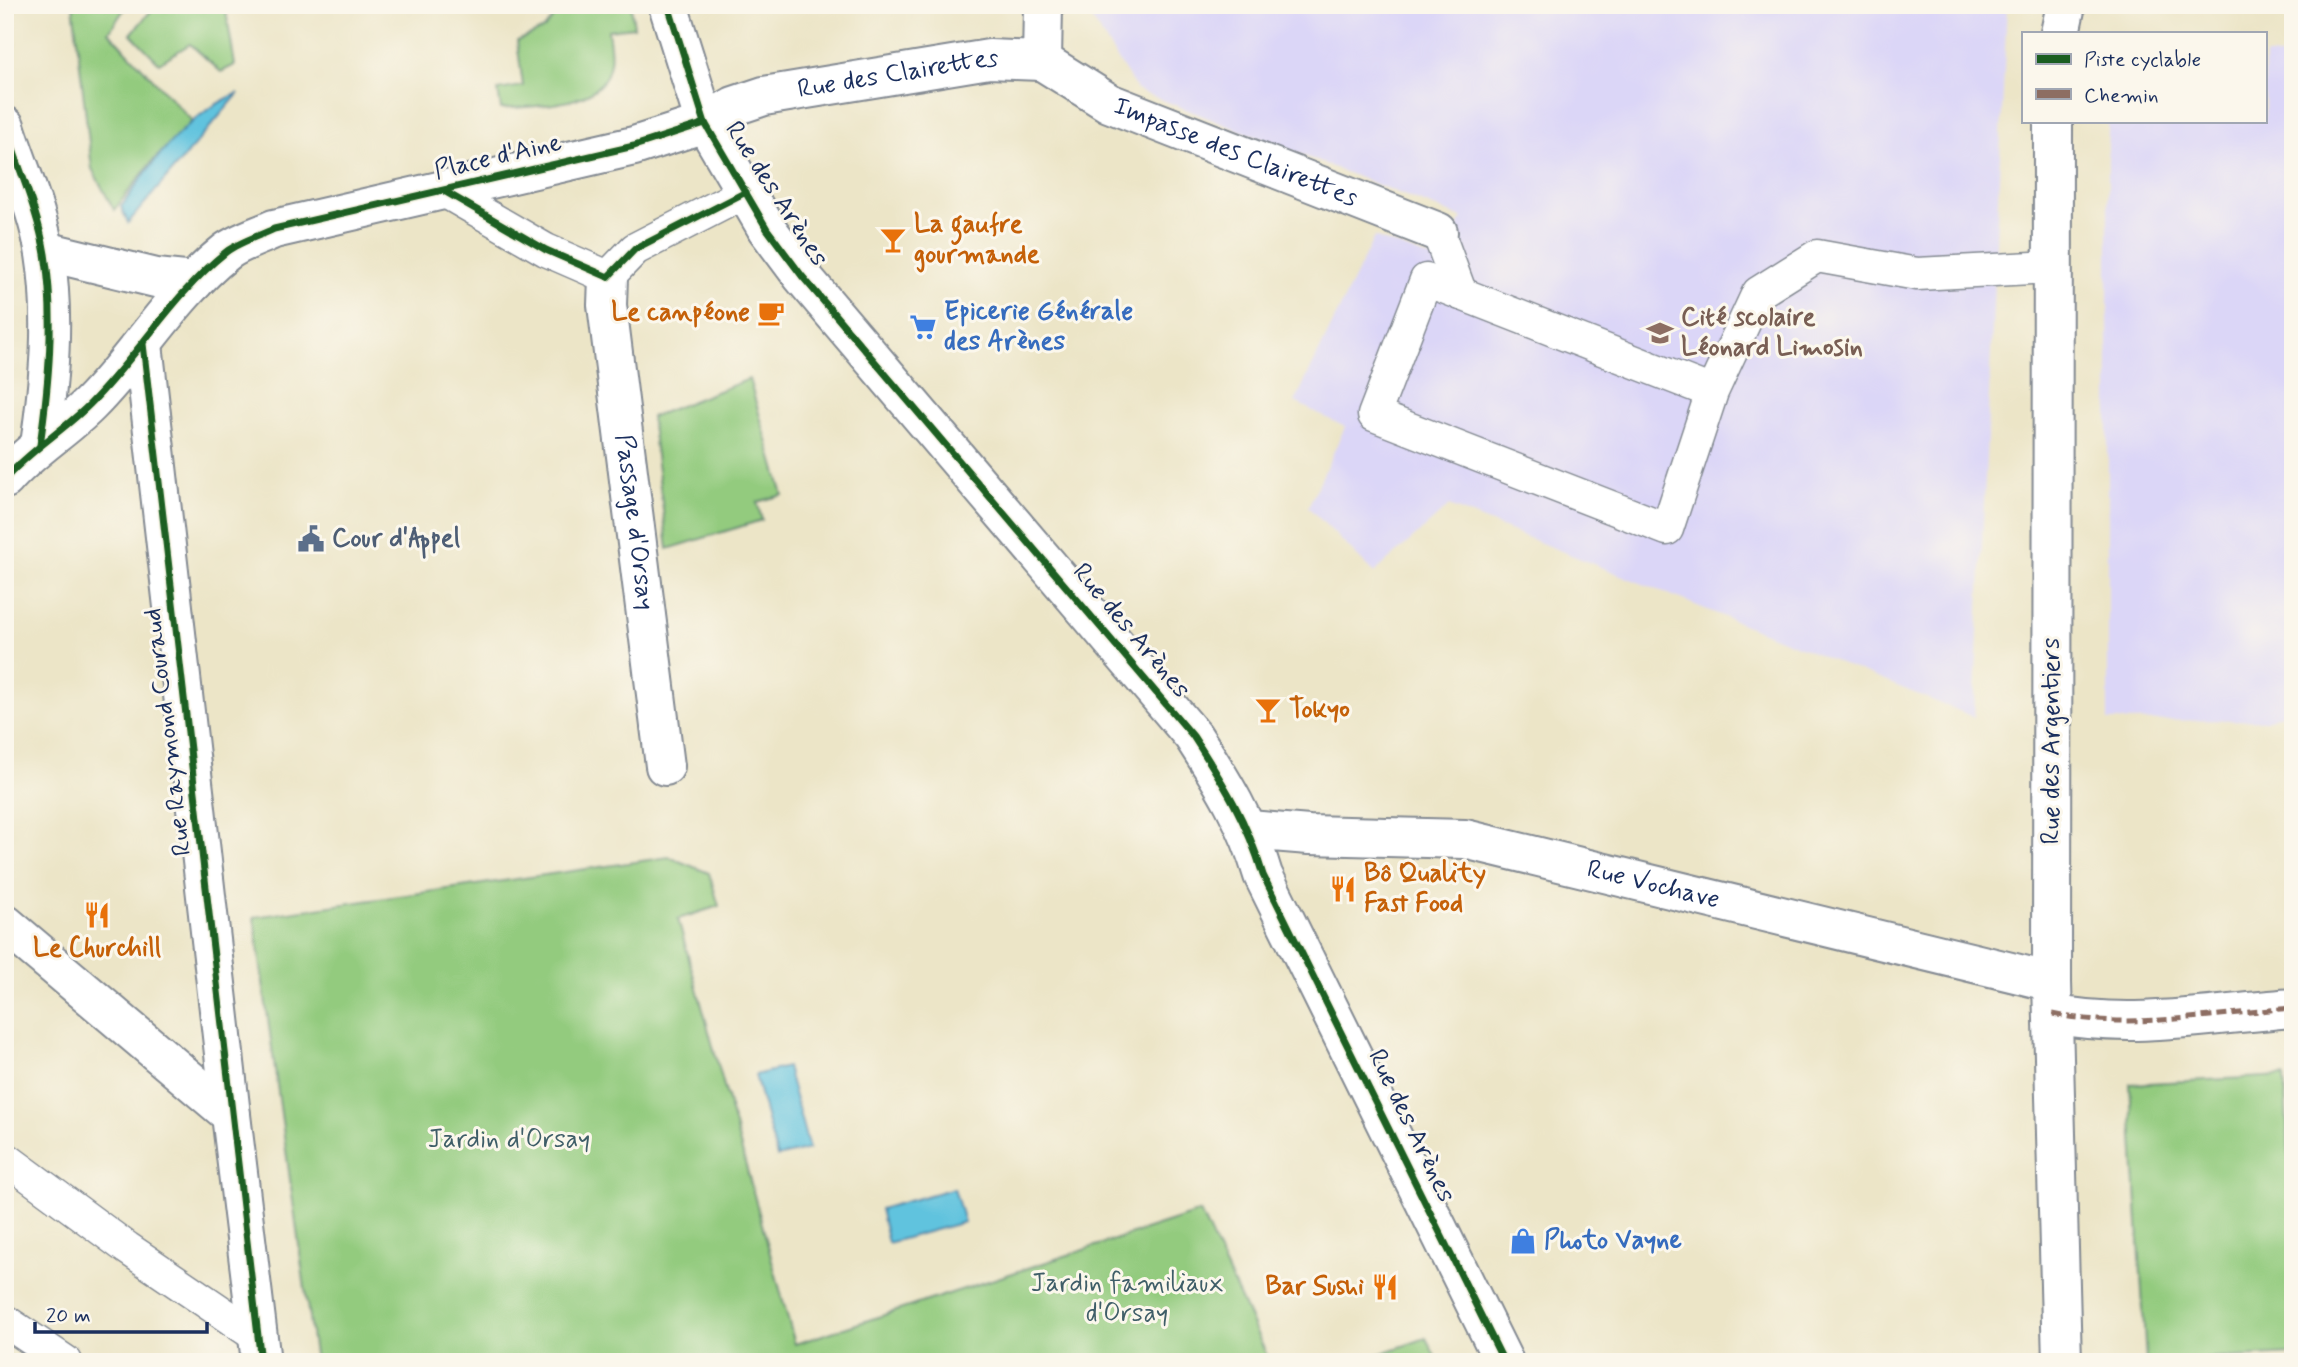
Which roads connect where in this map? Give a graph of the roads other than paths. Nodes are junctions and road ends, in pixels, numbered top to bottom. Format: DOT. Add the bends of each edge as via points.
graph roads {
  1 [pos="668,5"];
  2 [pos="1043,5"];
  3 [pos="2066,5"];
  4 [pos="2060,32"];
  5 [pos="1042,61"];
  6 [pos="2053,122"];
  7 [pos="705,123"];
  8 [pos="5,126"];
  9 [pos="444,191"];
  10 [pos="746,192"];
  11 [pos="1438,232"];
  12 [pos="45,251"];
  13 [pos="2052,267"];
  14 [pos="608,277"];
  15 [pos="194,282"];
  16 [pos="1461,294"];
  17 [pos="143,344"];
  18 [pos="1712,391"];
  19 [pos="40,445"];
  20 [pos="5,479"];
  21 [pos="665,766"];
  22 [pos="1250,830"];
  23 [pos="5,924"];
  24 [pos="2052,998"];
  25 [pos="2293,1008"];
  26 [pos="231,1115"];
  27 [pos="5,1158"];
  28 [pos="5,1321"];
  29 [pos="260,1349"];
  30 [pos="66,1362"];
  31 [pos="1504,1362"];
  32 [pos="2062,1362"];
  1 -- 7 [label="street"];
  2 -- 5 [label="street"];
  3 -- 4 [label="street"];
  5 -- 7 [label="street, Rue des Clairettes" via="989,59 764,96"];
  5 -- 11 [label="street, Impasse des Clairettes" via="1109,103"];
  6 -- 13 [label="street, Rue des Argentiers"];
  7 -- 9 [label="street, Place d'Aine" via="634,146"];
  7 -- 10 [label="street, Rue des Arènes"];
  8 -- 12 [label="street"];
  9 -- 14 [label="lane" via="546,250"];
  9 -- 15 [label="street, Place d'Aine" via="274,229 228,250"];
  10 -- 14 [label="lane" via="635,249"];
  10 -- 22 [label="street, Rue des Arènes" via="767,229 811,286 1193,736"];
  11 -- 16 [label="lane"];
  12 -- 15 [label="street" via="156,278"];
  12 -- 19 [label="street" via="50,307 48,390"];
  13 -- 18 [label="lane" via="1917,274 1817,256 1758,293"];
  13 -- 24 [label="street, Rue des Argentiers"];
  14 -- 21 [label="street, Passage d'Orsay" via="607,306"];
  15 -- 17 [label="street, Place d'Aine"];
  16 -- 18 [label="lane"];
  16 -- 18 [label="lane" via="1426,280 1374,415 1667,529"];
  17 -- 19 [label="street, Place d'Aine" via="89,406"];
  17 -- 26 [label="street, Rue Raymond Couraud"];
  19 -- 20 [label="street, Place d'Aine"];
  22 -- 24 [label="street, Rue Vochave" via="1465,839"];
  22 -- 31 [label="street, Rue des Arènes" via="1263,876"];
  23 -- 26 [label="street"];
  24 -- 25 [label="street, Rue Vochave" via="2083,1020"];
  24 -- 32 [label="street, Rue des Argentiers"];
  26 -- 29 [label="street, Rue Raymond Couraud"];
  27 -- 29 [label="lane"];
  28 -- 30 [label="lane"];
}
